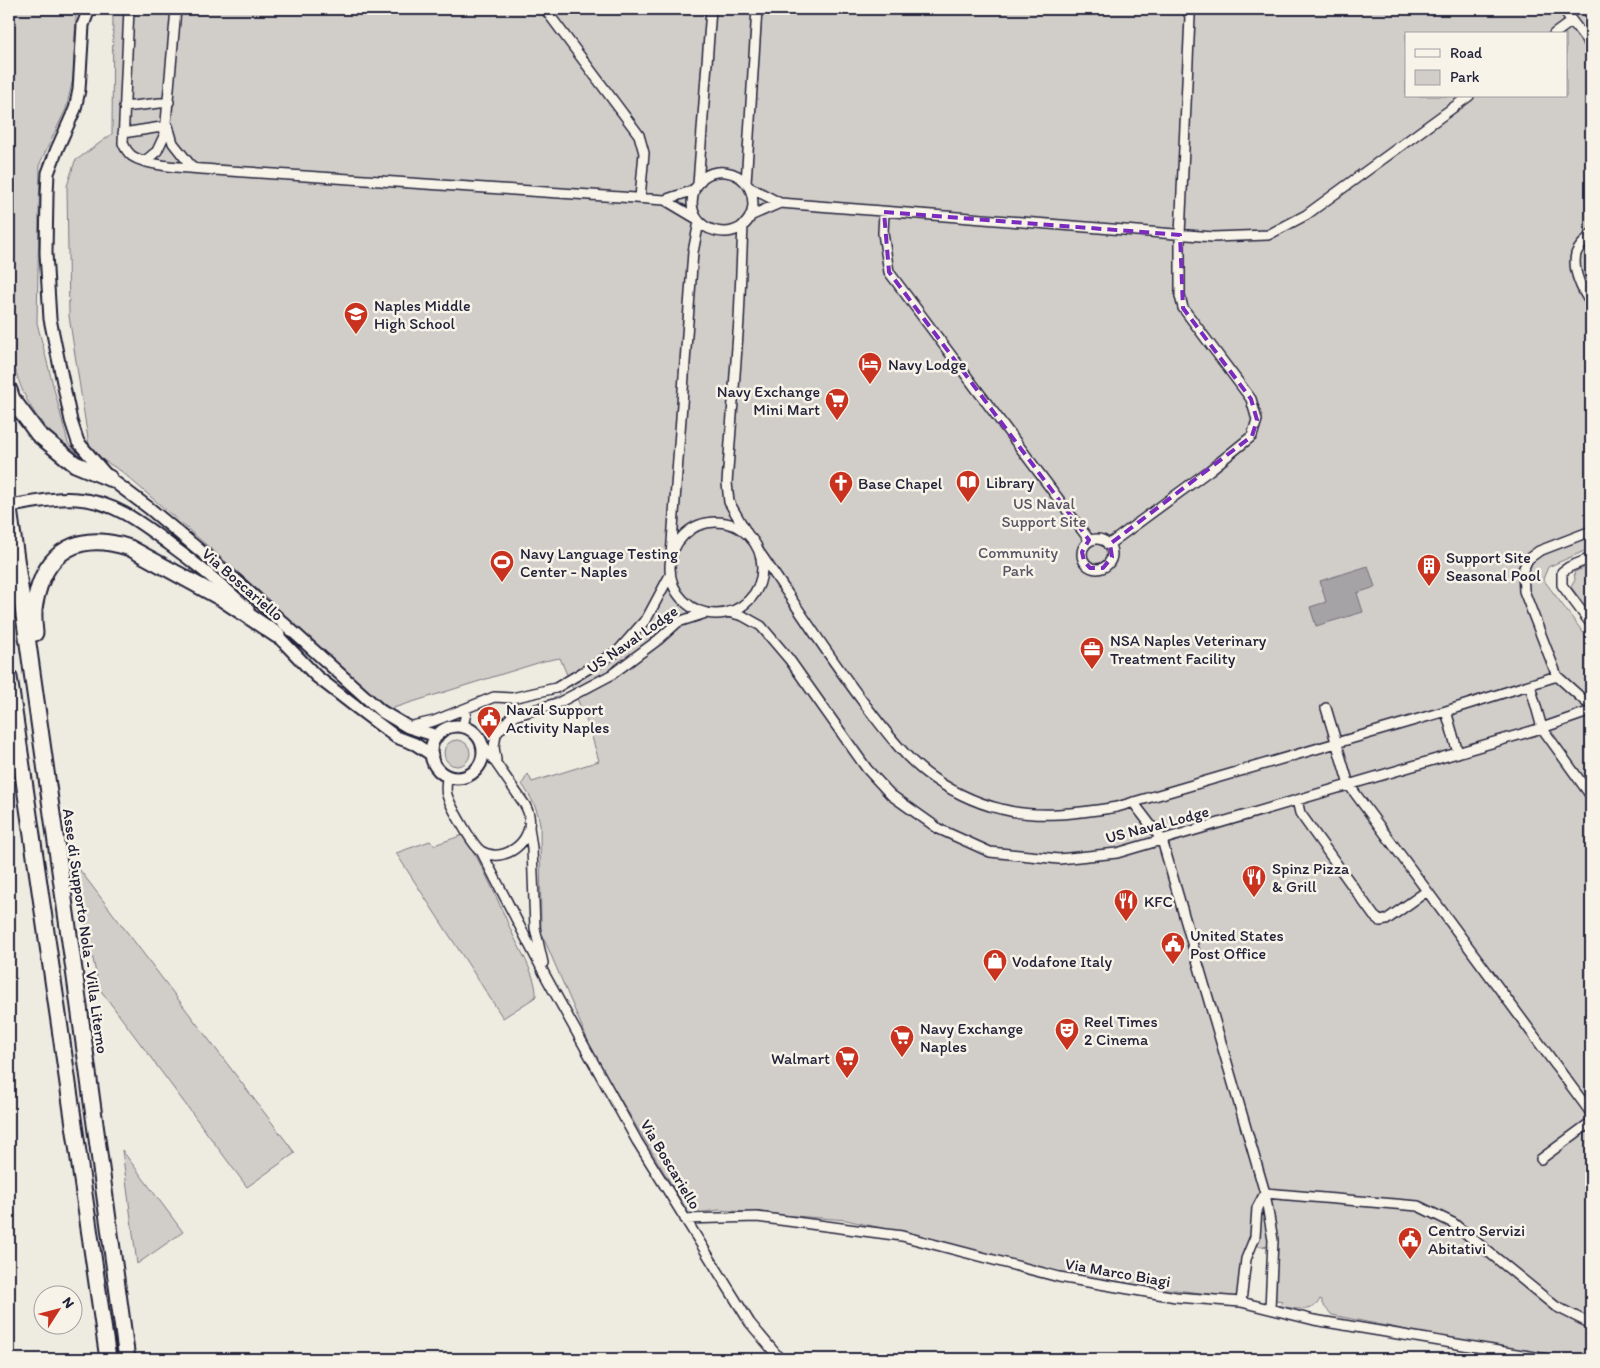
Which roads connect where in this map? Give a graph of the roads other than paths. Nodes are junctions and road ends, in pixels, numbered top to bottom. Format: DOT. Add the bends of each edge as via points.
graph roads {
  1 [pos="89,9"];
  2 [pos="129,9"];
  3 [pos="176,9"];
  4 [pos="545,9"];
  5 [pos="711,9"];
  6 [pos="758,9"];
  7 [pos="1187,9"];
  8 [pos="1563,9"];
  9 [pos="1572,21"];
  10 [pos="1557,32"];
  11 [pos="1591,46"];
  12 [pos="1466,98"];
  13 [pos="169,102"];
  14 [pos="124,107"];
  15 [pos="167,125"];
  16 [pos="123,133"];
  17 [pos="146,161"];
  18 [pos="192,167"];
  19 [pos="748,185"];
  20 [pos="697,186"];
  21 [pos="640,198"];
  22 [pos="665,200"];
  23 [pos="780,203"];
  24 [pos="884,212"];
  25 [pos="750,216"];
  26 [pos="698,220"];
  27 [pos="743,225"];
  28 [pos="1591,234"];
  29 [pos="1180,235"];
  30 [pos="1591,303"];
  31 [pos="9,390"];
  32 [pos="109,478"];
  33 [pos="9,508"];
  34 [pos="1591,531"];
  35 [pos="748,535"];
  36 [pos="1090,541"];
  37 [pos="1108,545"];
  38 [pos="760,554"];
  39 [pos="671,556"];
  40 [pos="1591,558"];
  41 [pos="670,575"];
  42 [pos="728,612"];
  43 [pos="706,613"];
  44 [pos="1591,624"];
  45 [pos="277,635"];
  46 [pos="1557,676"];
  47 [pos="9,677"];
  48 [pos="1530,684"];
  49 [pos="1591,704"];
  50 [pos="467,708"];
  51 [pos="1326,708"];
  52 [pos="1446,711"];
  53 [pos="1591,711"];
  54 [pos="38,717"];
  55 [pos="463,726"];
  56 [pos="408,727"];
  57 [pos="1542,728"];
  58 [pos="437,736"];
  59 [pos="482,743"];
  60 [pos="1336,743"];
  61 [pos="1458,753"];
  62 [pos="432,754"];
  63 [pos="496,760"];
  64 [pos="447,776"];
  65 [pos="1349,785"];
  66 [pos="1591,796"];
  67 [pos="1297,800"];
  68 [pos="1133,802"];
  69 [pos="529,827"];
  70 [pos="1162,840"];
  71 [pos="480,851"];
  72 [pos="1427,891"];
  73 [pos="546,978"];
  74 [pos="1591,1113"];
  75 [pos="1591,1122"];
  76 [pos="1541,1159"];
  77 [pos="1265,1192"];
  78 [pos="685,1219"];
  79 [pos="1241,1302"];
  80 [pos="1270,1309"];
  81 [pos="1591,1324"];
  82 [pos="108,1359"];
  83 [pos="127,1359"];
  84 [pos="780,1359"];
  85 [pos="1547,1359"];
  1 -- 32 [label="street, Via Boscariello" via="83,25 75,109 48,173 46,253 50,319 71,421 78,442"];
  2 -- 14 [label="street"];
  3 -- 13 [label="street"];
  4 -- 21 [label="street" via="639,135 644,152"];
  5 -- 20 [label="street"];
  6 -- 19 [label="street"];
  7 -- 29 [label="street" via="1190,17"];
  8 -- 9 [label="street"];
  9 -- 10 [label="street"];
  9 -- 11 [label="street"];
  12 -- 29 [label="street" via="1306,215 1268,235"];
  13 -- 14 [label="street"];
  13 -- 15 [label="street"];
  14 -- 16 [label="street"];
  15 -- 16 [label="street"];
  15 -- 17 [label="street" via="157,152"];
  15 -- 18 [label="street" via="173,143"];
  16 -- 17 [label="street" via="126,150 133,157"];
  17 -- 18 [label="street"];
  18 -- 21 [label="street"];
  19 -- 20 [label="street" via="740,177 722,172 704,177"];
  19 -- 23 [label="street"];
  19 -- 25 [label="street" via="753,202"];
  20 -- 22 [label="street"];
  20 -- 26 [label="street" via="692,203"];
  21 -- 22 [label="street"];
  22 -- 26 [label="street"];
  23 -- 24 [label="street"];
  23 -- 25 [label="street"];
  24 -- 29 [label="street"];
  24 -- 36 [label="street" via="883,233 889,272"];
  25 -- 27 [label="street"];
  26 -- 27 [label="street" via="715,232 734,230"];
  26 -- 39 [label="street"];
  27 -- 35 [label="street" via="726,483 729,502"];
  28 -- 30 [label="street" via="1577,252 1575,262 1584,294"];
  29 -- 37 [label="street" via="1180,296 1183,308 1251,399 1257,420 1252,436"];
  31 -- 32 [label="highway" via="38,434 75,464"];
  32 -- 56 [label="street, Via Boscariello" via="239,583 381,711"];
  33 -- 45 [label="street, Via Boscariello" via="77,499 114,508 208,573"];
  33 -- 54 [label="highway, Asse di Supporto Nola - Villa Literno"];
  34 -- 46 [label="street" via="1528,558 1523,570 1524,591"];
  35 -- 38 [label="street"];
  35 -- 39 [label="street" via="724,522 710,522 685,533"];
  36 -- 37 [label="street" via="1098,540"];
  36 -- 37 [label="street" via="1082,557 1094,569 1104,568 1110,562 1112,553"];
  38 -- 42 [label="street" via="760,583 742,606"];
  38 -- 68 [label="street" via="840,673 896,744 926,773 963,796 1001,810 1039,814 1080,813"];
  39 -- 41 [label="street"];
  40 -- 44 [label="street" via="1562,572 1562,585"];
  41 -- 43 [label="street" via="682,599"];
  41 -- 50 [label="street, US Naval Lodge" via="647,618 618,650 556,688 512,698 494,697"];
  42 -- 43 [label="street"];
  42 -- 70 [label="street, US Naval Lodge" via="761,626 789,659 867,769 891,795 939,829 990,852 1059,859 1116,853"];
  43 -- 63 [label="street, US Naval Lodge" via="678,622 611,674 560,702 512,717 496,734"];
  45 -- 54 [label="highway" via="223,600 130,548 108,542 81,542 48,566 34,604"];
  45 -- 62 [label="street, Via Boscariello" via="316,676 352,704 396,737"];
  46 -- 48 [label="street"];
  46 -- 49 [label="street"];
  47 -- 82 [label="highway"];
  48 -- 52 [label="street"];
  48 -- 57 [label="street"];
  50 -- 55 [label="street"];
  50 -- 56 [label="street, US Naval Lodge"];
  51 -- 60 [label="street"];
  52 -- 60 [label="street"];
  52 -- 61 [label="street"];
  53 -- 57 [label="street, US Naval Lodge"];
  54 -- 83 [label="highway, Asse di Supporto Nola - Villa Literno"];
  55 -- 58 [label="street" via="451,726"];
  55 -- 59 [label="street" via="476,734"];
  56 -- 58 [label="street, Via Boscariello"];
  57 -- 61 [label="street, US Naval Lodge"];
  57 -- 66 [label="street"];
  58 -- 62 [label="street" via="432,744"];
  59 -- 63 [label="street, Via Boscariello"];
  59 -- 64 [label="street" via="483,759 474,773 459,778"];
  60 -- 65 [label="street"];
  60 -- 68 [label="street"];
  61 -- 65 [label="street, US Naval Lodge"];
  62 -- 64 [label="street" via="437,768"];
  63 -- 69 [label="street, Via Boscariello" via="525,805"];
  64 -- 71 [label="street, Via Boscariello" via="446,794"];
  65 -- 67 [label="street, US Naval Lodge"];
  65 -- 72 [label="street"];
  67 -- 70 [label="street, US Naval Lodge"];
  67 -- 72 [label="street" via="1300,813 1380,921"];
  68 -- 70 [label="street"];
  69 -- 71 [label="street" via="522,843 510,853 495,855"];
  69 -- 73 [label="street, Via Boscariello" via="535,928"];
  70 -- 77 [label="street"];
  71 -- 73 [label="street, Via Boscariello"];
  72 -- 74 [label="street"];
  73 -- 78 [label="street, Via Boscariello" via="637,1141"];
  75 -- 76 [label="street"];
  77 -- 79 [label="street" via="1257,1208 1255,1238 1246,1259"];
  77 -- 80 [label="street" via="1273,1240"];
  77 -- 81 [label="street" via="1418,1206 1453,1223 1555,1306"];
  78 -- 79 [label="street, Via Marco Biagi" via="757,1217 902,1236 1059,1277 1176,1297"];
  78 -- 84 [label="street, Via Boscariello" via="750,1322"];
  79 -- 80 [label="street, Via Marco Biagi"];
  80 -- 85 [label="street, Via Marco Biagi" via="1314,1320"];
}
